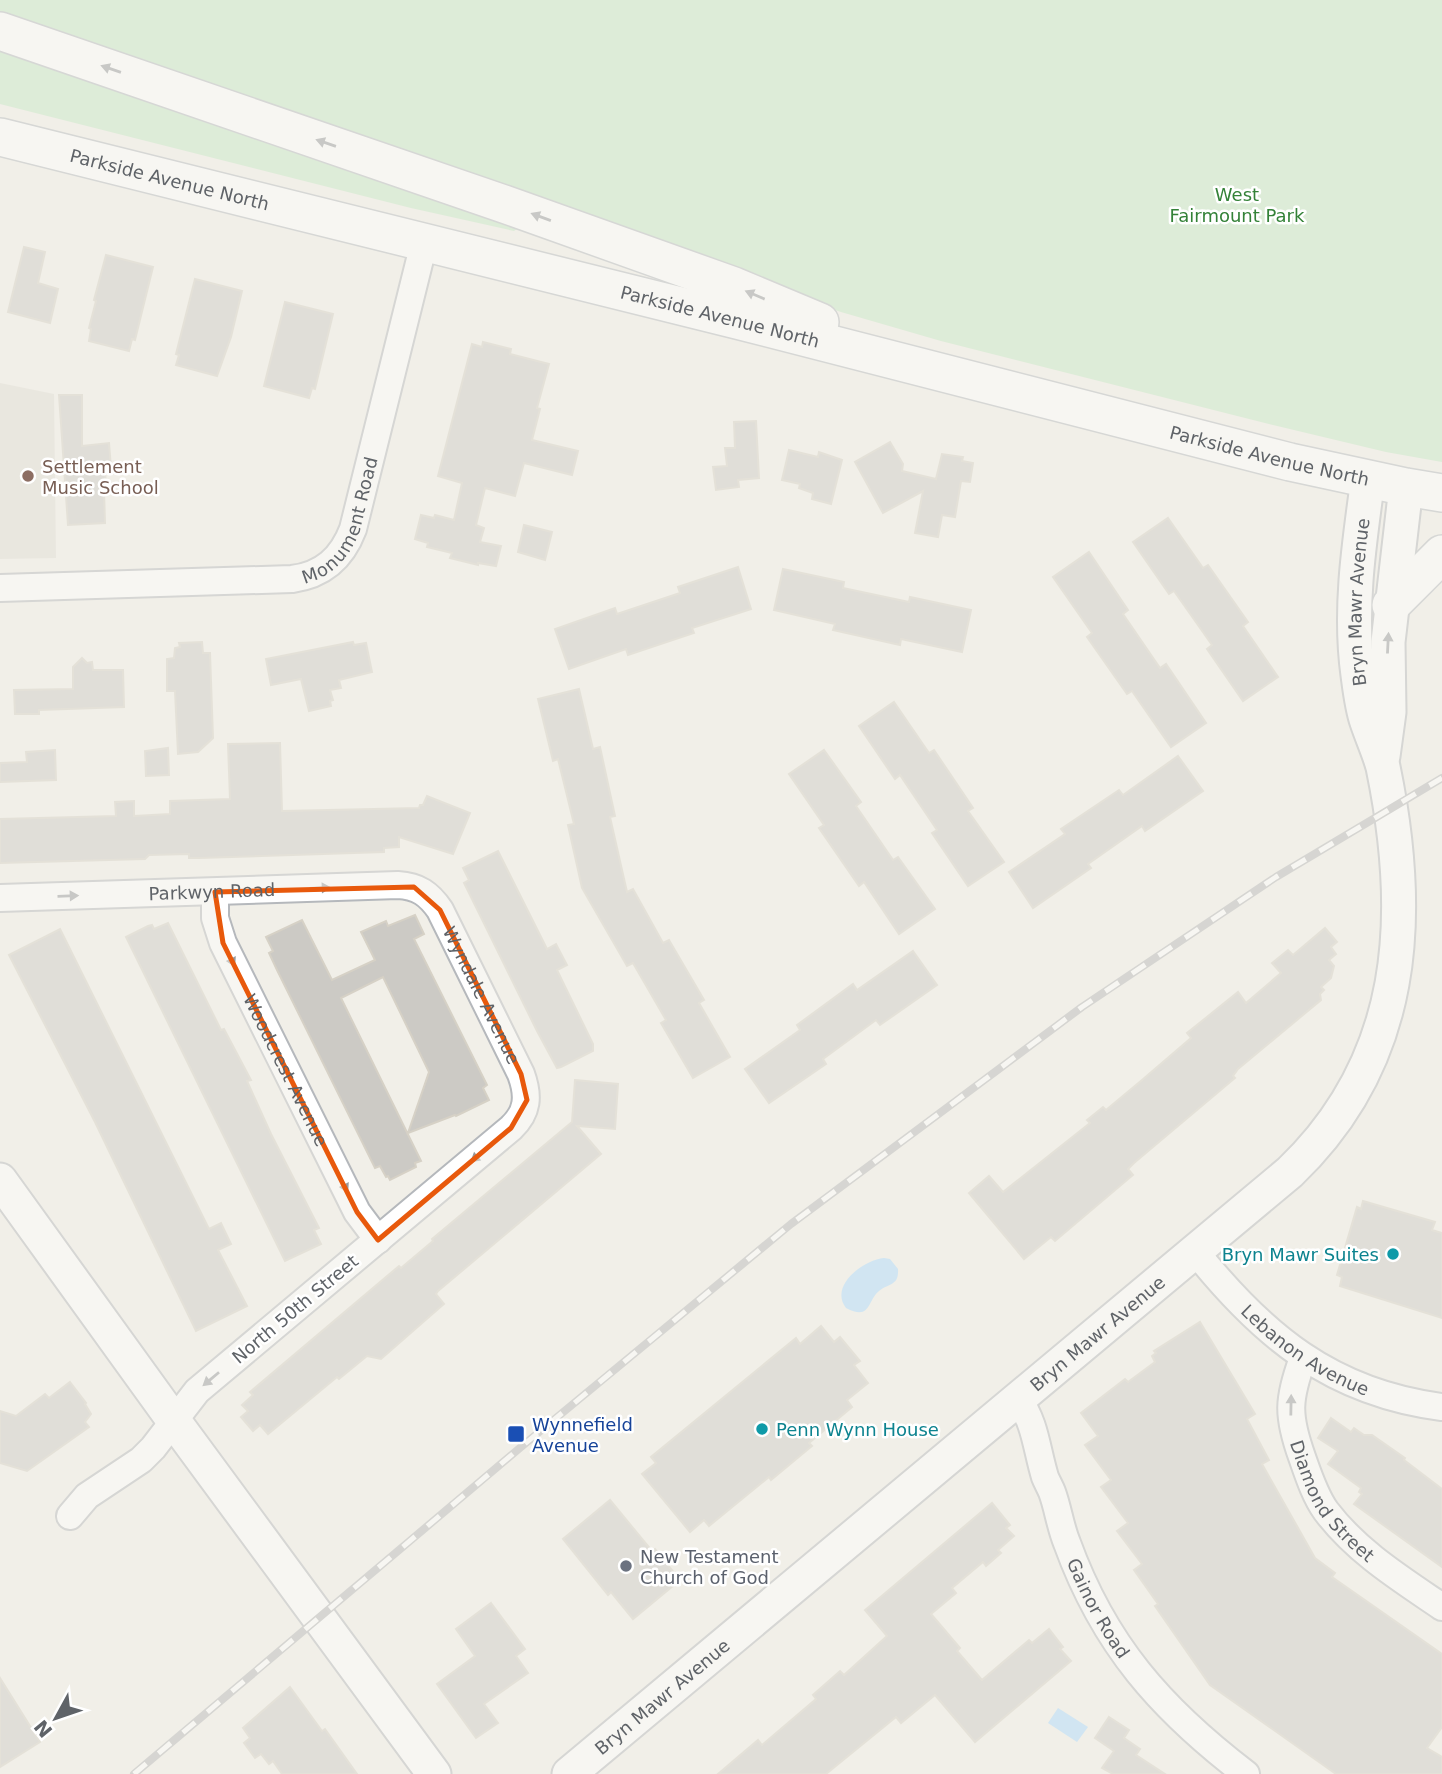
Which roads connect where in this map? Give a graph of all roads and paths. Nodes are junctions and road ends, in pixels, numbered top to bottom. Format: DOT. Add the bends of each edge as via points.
graph roads {
  1 [pos="0,31"];
  2 [pos="0,136"];
  3 [pos="424,243"];
  4 [pos="930,369"];
  5 [pos="1368,480"];
  6 [pos="1406,487"];
  7 [pos="1442,492"];
  8 [pos="1442,554"];
  9 [pos="0,588"];
  10 [pos="1391,605"];
  11 [pos="1382,765"];
  12 [pos="423,891"];
  13 [pos="215,892"];
  14 [pos="0,898"];
  15 [pos="526,1106"];
  16 [pos="0,1180"];
  17 [pos="378,1240"];
  18 [pos="1195,1251"];
  19 [pos="1303,1358"];
  20 [pos="1018,1398"];
  21 [pos="1442,1407"];
  22 [pos="174,1421"];
  23 [pos="70,1516"];
  24 [pos="1442,1607"];
  25 [pos="435,1774"];
  26 [pos="569,1774"];
  27 [pos="1246,1774"];
  4 -- 1 [label="main road, one-way" via="734,286"];
  2 -- 3 [label="main road, Parkside Avenue North"];
  3 -- 4 [label="main road, Parkside Avenue North"];
  3 -- 9 [label="street, Monument Road" via="353,529 330,564 292,579"];
  4 -- 5 [label="main road, Parkside Avenue North"];
  5 -- 6 [label="main road, Parkside Avenue North"];
  5 -- 11 [label="street, Bryn Mawr Avenue" via="1354,635 1366,719"];
  6 -- 7 [label="main road, Parkside Avenue North"];
  6 -- 10 [label="street, Bryn Mawr Avenue"];
  8 -- 10 [label="main road"];
  11 -- 10 [label="street, Bryn Mawr Avenue, one-way" via="1389,712"];
  11 -- 18 [label="street, Bryn Mawr Avenue" via="1399,919 1392,990 1380,1036 1344,1105 1304,1158"];
  13 -- 12 [label="street, Parkwyn Road, one-way" via="398,885"];
  12 -- 15 [label="street, Wyndale Avenue" via="440,910 521,1074"];
  14 -- 13 [label="street, Parkwyn Road, one-way"];
  13 -- 17 [label="street, Woodcrest Avenue, one-way" via="215,918 223,943 358,1212"];
  15 -- 17 [label="street, North 50th Street, one-way" via="511,1128"];
  16 -- 22 [label="street"];
  17 -- 22 [label="street, North 50th Street, one-way" via="197,1391"];
  18 -- 19 [label="street, Lebanon Avenue" via="1248,1311"];
  18 -- 20 [label="street, Bryn Mawr Avenue"];
  19 -- 21 [label="street, Lebanon Avenue" via="1364,1388"];
  24 -- 19 [label="street, Diamond Street, one-way" via="1382,1566 1325,1509 1306,1471 1292,1421 1291,1395"];
  20 -- 26 [label="street, Bryn Mawr Avenue"];
  20 -- 27 [label="street, Gainor Road" via="1032,1422 1066,1541 1088,1594 1118,1646 1153,1692"];
  22 -- 23 [label="street, North 50th Street" via="141,1460 87,1496"];
  22 -- 25 [label="street"];
}
